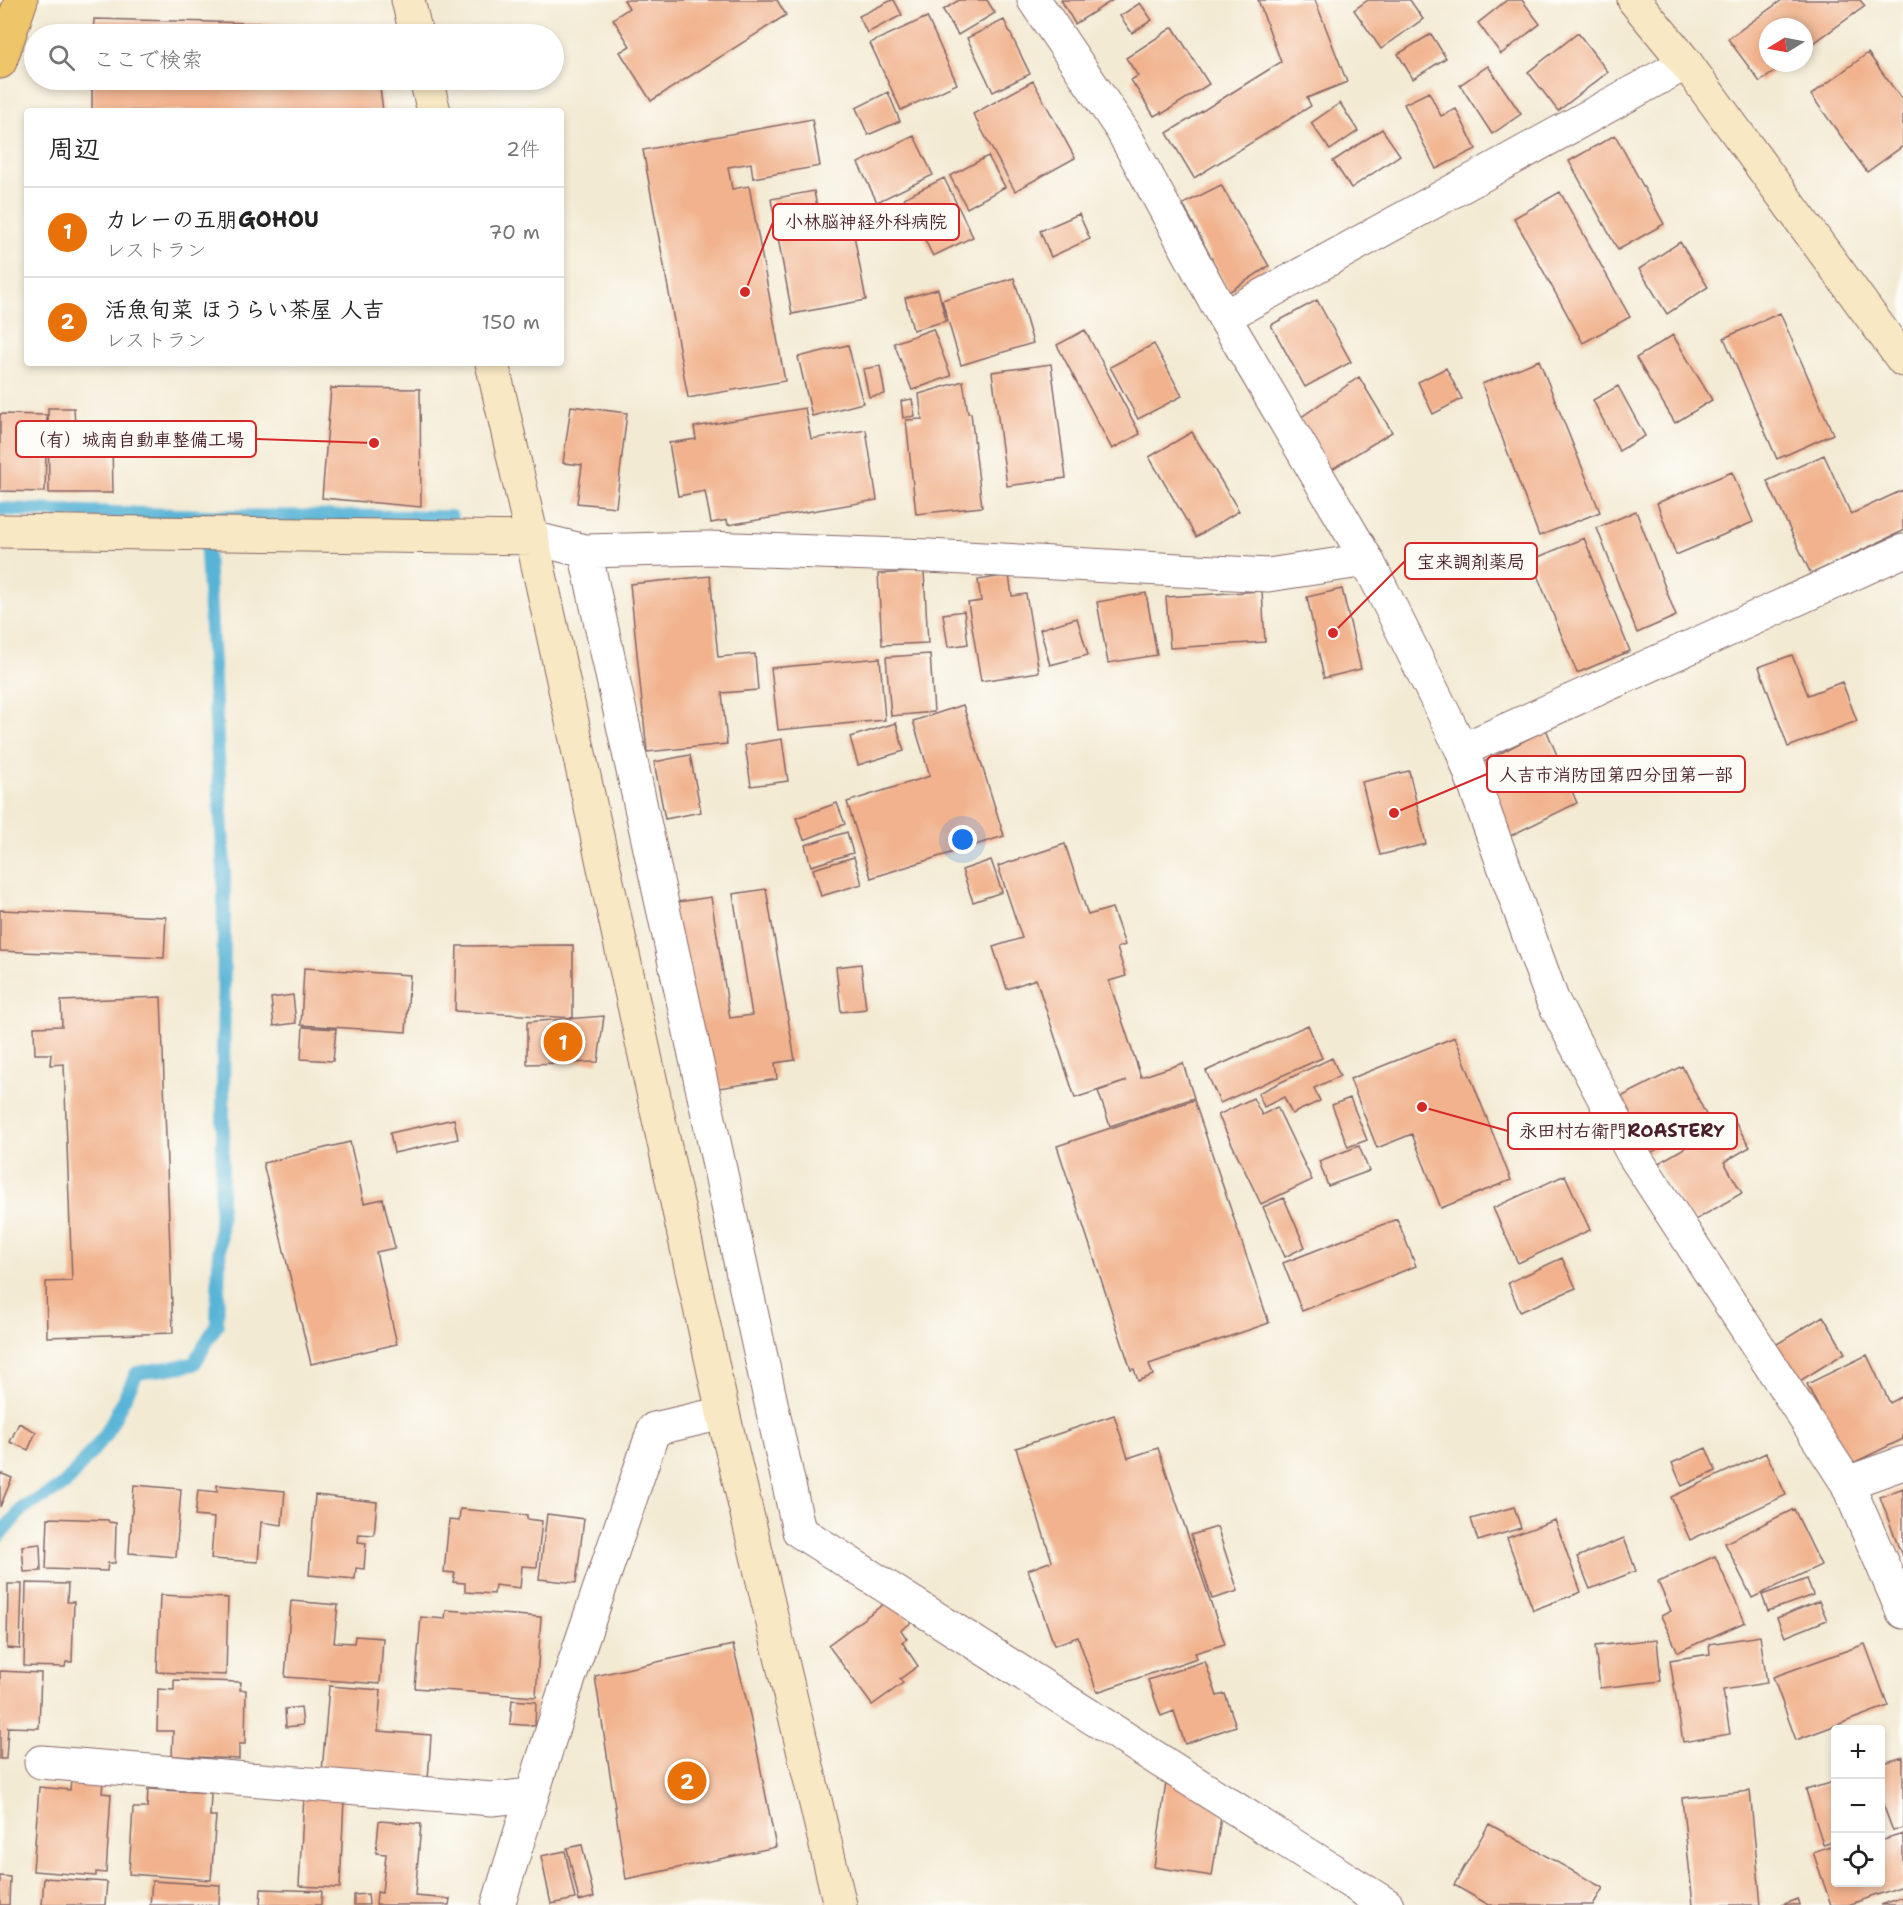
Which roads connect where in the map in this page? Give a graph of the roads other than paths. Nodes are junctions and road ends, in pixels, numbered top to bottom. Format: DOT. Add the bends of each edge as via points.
graph roads {
  1 [pos="21,0"];
  2 [pos="408,0"];
  3 [pos="1034,0"];
  4 [pos="1634,0"];
  5 [pos="414,24"];
  6 [pos="0,62"];
  7 [pos="1686,63"];
  8 [pos="429,90"];
  9 [pos="433,108"];
  10 [pos="1224,316"];
  11 [pos="1903,360"];
  12 [pos="493,366"];
  13 [pos="0,531"];
  14 [pos="532,538"];
  15 [pos="585,550"];
  16 [pos="1903,551"];
  17 [pos="1367,560"];
  18 [pos="1462,750"];
  19 [pos="723,1413"];
  20 [pos="1903,1463"];
  21 [pos="1847,1483"];
  22 [pos="1903,1612"];
  23 [pos="41,1762"];
  24 [pos="532,1795"];
  25 [pos="498,1905"];
  26 [pos="840,1905"];
  27 [pos="1387,1905"];
  1 -- 6 [label="highway"];
  2 -- 5 [label="street"];
  3 -- 10 [label="street" via="1122,130"];
  4 -- 7 [label="street"];
  7 -- 10 [label="street"];
  7 -- 11 [label="street"];
  8 -- 9 [label="street"];
  10 -- 17 [label="street"];
  12 -- 14 [label="street"];
  13 -- 14 [label="street"];
  14 -- 15 [label="street"];
  14 -- 19 [label="street"];
  15 -- 17 [label="street" via="707,548 1268,574"];
  15 -- 27 [label="street" via="799,1531"];
  16 -- 18 [label="street"];
  17 -- 18 [label="street"];
  18 -- 21 [label="street" via="1552,999 1633,1154"];
  19 -- 24 [label="street" via="654,1429"];
  19 -- 26 [label="street"];
  20 -- 21 [label="street"];
  21 -- 22 [label="street"];
  23 -- 24 [label="street" via="492,1799"];
  24 -- 25 [label="street"];
}
